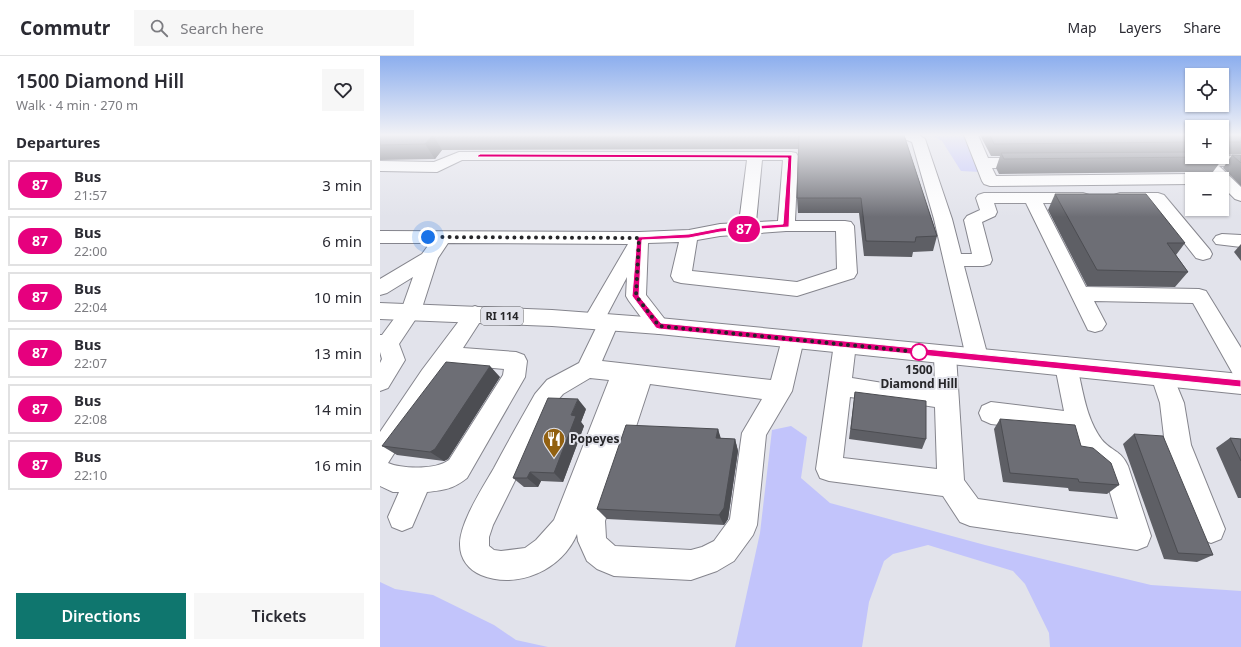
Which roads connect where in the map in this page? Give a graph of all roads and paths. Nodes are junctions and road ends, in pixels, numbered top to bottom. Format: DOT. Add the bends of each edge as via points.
graph roads {
  1 [pos="445,163"];
  2 [pos="754,163"];
  3 [pos="791,163"];
  4 [pos="925,163"];
  5 [pos="982,163"];
  6 [pos="1046,163"];
  7 [pos="1208,164"];
  8 [pos="380,166"];
  9 [pos="1216,172"];
  10 [pos="1185,179"];
  11 [pos="1229,183"];
  12 [pos="1240,190"];
  13 [pos="1032,198"];
  14 [pos="425,223"];
  15 [pos="500,223"];
  16 [pos="675,223"];
  17 [pos="605,224"];
  18 [pos="786,226"];
  19 [pos="747,229"];
  20 [pos="689,236"];
  21 [pos="443,237"];
  22 [pos="639,238"];
  23 [pos="1222,240"];
  24 [pos="383,241"];
  25 [pos="1241,241"];
  26 [pos="1203,254"];
  27 [pos="429,258"];
  28 [pos="953,260"];
  29 [pos="380,288"];
  30 [pos="1080,294"];
  31 [pos="380,310"];
  32 [pos="411,311"];
  33 [pos="475,314"];
  34 [pos="601,322"];
  35 [pos="1096,324"];
  36 [pos="659,326"];
  37 [pos="793,339"];
  38 [pos="384,343"];
  39 [pos="846,344"];
  40 [pos="446,355"];
  41 [pos="945,355"];
  42 [pos="977,357"];
  43 [pos="1066,366"];
  44 [pos="1241,368"];
  45 [pos="587,369"];
  46 [pos="633,373"];
  47 [pos="1162,376"];
  48 [pos="380,381"];
  49 [pos="1241,384"];
  50 [pos="840,386"];
  51 [pos="780,391"];
  52 [pos="947,398"];
  53 [pos="991,413"];
  54 [pos="1079,423"];
  55 [pos="380,454"];
  56 [pos="380,472"];
  57 [pos="419,480"];
  58 [pos="951,484"];
  59 [pos="402,517"];
  60 [pos="1211,528"];
  1 -- 8 [label="main road" via="437,166"];
  2 -- 19 [label="main road"];
  3 -- 18 [label="main road"];
  4 -- 28 [label="main road" via="944,219"];
  5 -- 6 [label="main road"];
  5 -- 10 [label="main road" via="990,181"];
  7 -- 9 [label="main road"];
  11 -- 12 [label="main road"];
  13 -- 26 [label="main road" via="1158,198"];
  13 -- 28 [label="main road" via="984,198 989,212 973,220 983,260"];
  13 -- 30 [label="main road"];
  14 -- 15 [label="main road"];
  16 -- 17 [label="main road"];
  18 -- 19 [label="main road"];
  18 -- 20 [label="main road" via="846,226 847,273 798,289 681,276"];
  19 -- 20 [label="main road" via="720,230"];
  20 -- 22 [label="main road"];
  21 -- 22 [label="main road"];
  21 -- 24 [label="main road"];
  21 -- 27 [label="main road"];
  22 -- 34 [label="main road"];
  22 -- 36 [label="main road" via="636,296"];
  23 -- 25 [label="main road"];
  27 -- 29 [label="main road"];
  27 -- 32 [label="main road"];
  28 -- 42 [label="main road"];
  30 -- 35 [label="main road"];
  30 -- 44 [label="main road" via="1199,296"];
  31 -- 32 [label="main road, RI 114"];
  32 -- 33 [label="main road, RI 114"];
  32 -- 38 [label="main road"];
  33 -- 34 [label="main road, RI 114"];
  33 -- 40 [label="main road"];
  34 -- 36 [label="main road, RI 114"];
  34 -- 45 [label="main road"];
  36 -- 37 [label="main road, RI 114"];
  37 -- 39 [label="main road, RI 114"];
  37 -- 51 [label="main road"];
  38 -- 48 [label="main road" via="394,360"];
  39 -- 41 [label="main road, RI 114"];
  39 -- 50 [label="main road"];
  40 -- 55 [label="main road"];
  40 -- 57 [label="main road" via="516,361 514,377 458,469 448,477"];
  41 -- 42 [label="main road, RI 114"];
  41 -- 52 [label="main road"];
  42 -- 43 [label="main road, RI 114"];
  43 -- 47 [label="main road, RI 114"];
  43 -- 54 [label="main road"];
  45 -- 46 [label="main road"];
  45 -- 46 [label="main road" via="555,387 543,401 482,517 475,537 475,550 483,561 496,566 533,560 550,547 564,530"];
  46 -- 51 [label="main road"];
  46 -- 51 [label="main road" via="590,522 590,535 594,547 603,557 614,560 691,565 708,560 724,551 743,525 754,433"];
  47 -- 49 [label="main road, RI 114"];
  47 -- 60 [label="main road" via="1172,403 1178,444"];
  50 -- 52 [label="main road"];
  50 -- 58 [label="main road" via="829,469"];
  52 -- 58 [label="main road"];
  53 -- 54 [label="main road"];
  54 -- 58 [label="main road" via="1094,449 1115,466 1137,536 970,512"];
  56 -- 57 [label="main road" via="393,479"];
  57 -- 59 [label="main road"];
}
